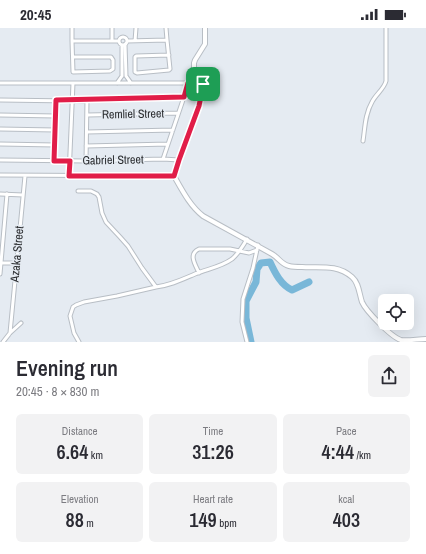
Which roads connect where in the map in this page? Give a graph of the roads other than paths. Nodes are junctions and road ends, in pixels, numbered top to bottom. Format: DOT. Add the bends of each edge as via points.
graph roads {
  1 [pos="72,28"];
  2 [pos="112,28"];
  3 [pos="136,28"];
  4 [pos="166,28"];
  5 [pos="204,28"];
  6 [pos="386,28"];
  7 [pos="167,40"];
  8 [pos="72,41"];
  9 [pos="112,41"];
  10 [pos="119,41"];
  11 [pos="135,41"];
  12 [pos="125,43"];
  13 [pos="169,55"];
  14 [pos="73,57"];
  15 [pos="124,76"];
  16 [pos="0,83"];
  17 [pos="73,83"];
  18 [pos="117,83"];
  19 [pos="131,83"];
  20 [pos="188,83"];
  21 [pos="203,84"];
  22 [pos="184,97"];
  23 [pos="0,100"];
  24 [pos="56,100"];
  25 [pos="87,100"];
  26 [pos="72,101"];
  27 [pos="178,113"];
  28 [pos="0,115"];
  29 [pos="56,116"];
  30 [pos="88,116"];
  31 [pos="0,130"];
  32 [pos="55,130"];
  33 [pos="173,130"];
  34 [pos="87,132"];
  35 [pos="363,142"];
  36 [pos="0,144"];
  37 [pos="168,144"];
  38 [pos="55,145"];
  39 [pos="86,146"];
  40 [pos="164,159"];
  41 [pos="0,160"];
  42 [pos="179,160"];
  43 [pos="54,161"];
  44 [pos="70,161"];
  45 [pos="86,161"];
  46 [pos="0,175"];
  47 [pos="25,176"];
  48 [pos="69,176"];
  49 [pos="174,176"];
  50 [pos="78,191"];
  51 [pos="0,194"];
  52 [pos="7,194"];
  53 [pos="23,195"];
  54 [pos="247,239"];
  55 [pos="257,247"];
  56 [pos="239,251"];
  57 [pos="1,263"];
  58 [pos="16,263"];
  59 [pos="199,273"];
  60 [pos="0,274"];
  61 [pos="156,287"];
  62 [pos="21,323"];
  63 [pos="10,333"];
  64 [pos="426,339"];
  65 [pos="3,342"];
  66 [pos="79,342"];
  67 [pos="247,342"];
  1 -- 8 [label="street"];
  2 -- 9 [label="street"];
  3 -- 11 [label="street"];
  4 -- 7 [label="street"];
  5 -- 21 [label="street" via="205,44 194,63 194,70"];
  6 -- 35 [label="street" via="386,81 368,110"];
  7 -- 11 [label="street"];
  7 -- 13 [label="street"];
  8 -- 9 [label="street"];
  8 -- 14 [label="street"];
  9 -- 10 [label="street"];
  10 -- 12 [label="street"];
  10 -- 12 [label="street" via="124,37"];
  11 -- 12 [label="street"];
  12 -- 15 [label="street"];
  13 -- 13 [label="street" via="168,71 135,71 136,56"];
  14 -- 14 [label="street" via="73,72 113,70 111,57"];
  15 -- 18 [label="street"];
  15 -- 19 [label="street"];
  16 -- 17 [label="street"];
  17 -- 18 [label="street"];
  17 -- 26 [label="street"];
  18 -- 19 [label="street"];
  19 -- 20 [label="street"];
  20 -- 21 [label="street"];
  20 -- 22 [label="street"];
  21 -- 42 [label="street" via="199,106"];
  22 -- 25 [label="street"];
  22 -- 27 [label="street"];
  23 -- 24 [label="street"];
  24 -- 26 [label="street"];
  24 -- 29 [label="street"];
  25 -- 26 [label="street"];
  25 -- 30 [label="street"];
  26 -- 44 [label="street"];
  27 -- 30 [label="street, Remliel Street"];
  27 -- 33 [label="street"];
  28 -- 29 [label="street"];
  29 -- 32 [label="street"];
  30 -- 34 [label="street"];
  31 -- 32 [label="street"];
  32 -- 38 [label="street"];
  33 -- 34 [label="street"];
  33 -- 37 [label="street"];
  34 -- 39 [label="street"];
  36 -- 38 [label="street"];
  37 -- 39 [label="street"];
  37 -- 40 [label="street"];
  38 -- 43 [label="street"];
  39 -- 45 [label="street"];
  40 -- 42 [label="street, Gabriel Street"];
  40 -- 45 [label="street, Gabriel Street"];
  41 -- 43 [label="street, Gabriel Street"];
  42 -- 49 [label="street"];
  43 -- 44 [label="street, Gabriel Street"];
  44 -- 45 [label="street, Gabriel Street"];
  44 -- 48 [label="street"];
  46 -- 47 [label="street"];
  47 -- 48 [label="street"];
  47 -- 53 [label="street, Azaka Street"];
  48 -- 49 [label="street"];
  49 -- 54 [label="street" via="199,213"];
  50 -- 61 [label="street" via="91,191 97,194 106,222 128,246"];
  51 -- 52 [label="street"];
  52 -- 53 [label="street"];
  52 -- 57 [label="street"];
  53 -- 58 [label="street, Azaka Street"];
  54 -- 55 [label="street"];
  54 -- 56 [label="street"];
  55 -- 56 [label="street" via="250,253"];
  55 -- 64 [label="street" via="288,266 341,270 355,280 366,309 392,335 405,340"];
  55 -- 67 [label="street" via="243,299 242,322"];
  56 -- 59 [label="street" via="228,261"];
  56 -- 59 [label="street" via="206,248 195,251 194,263"];
  57 -- 58 [label="street"];
  57 -- 60 [label="street"];
  58 -- 63 [label="street, Azaka Street"];
  59 -- 61 [label="street" via="176,283"];
  61 -- 66 [label="street" via="84,302 73,307 70,316"];
  62 -- 63 [label="street"];
  63 -- 65 [label="street"];
}
